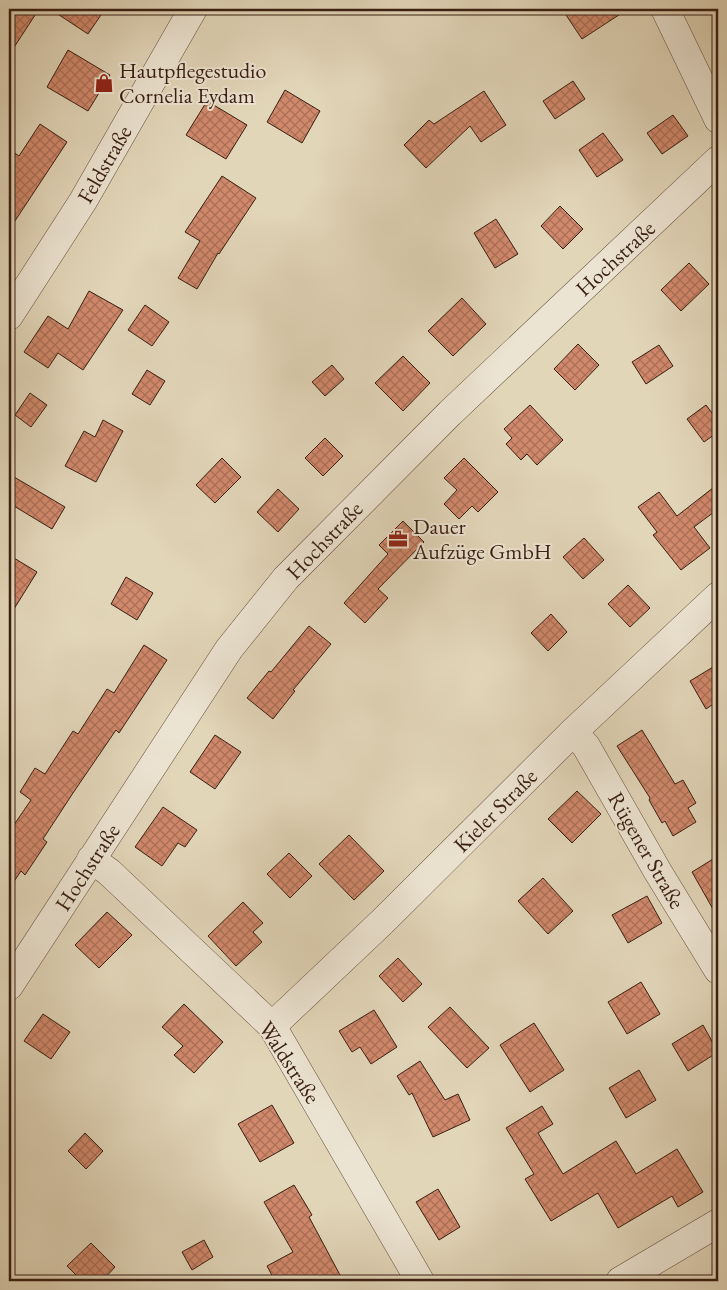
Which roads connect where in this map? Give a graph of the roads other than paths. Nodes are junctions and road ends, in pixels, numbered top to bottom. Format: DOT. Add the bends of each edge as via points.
graph roads {
  1 [pos="193,9"];
  2 [pos="665,9"];
  3 [pos="718,119"];
  4 [pos="718,160"];
  5 [pos="9,316"];
  6 [pos="718,596"];
  7 [pos="574,732"];
  8 [pos="91,859"];
  9 [pos="718,970"];
  10 [pos="9,986"];
  11 [pos="272,1026"];
  12 [pos="718,1223"];
  13 [pos="420,1281"];
  14 [pos="620,1281"];
  1 -- 5 [label="street, Feldstraße" via="82,201"];
  2 -- 3 [label="street"];
  4 -- 8 [label="street, Hochstraße" via="450,413 286,578 229,649"];
  6 -- 7 [label="street, Kieler Straße"];
  7 -- 9 [label="street, Rügener Straße" via="586,746"];
  7 -- 11 [label="street, Kieler Straße"];
  8 -- 10 [label="street, Hochstraße"];
  8 -- 11 [label="street, Waldstraße" via="109,872"];
  11 -- 13 [label="street, Waldstraße"];
  12 -- 14 [label="street"];
}
